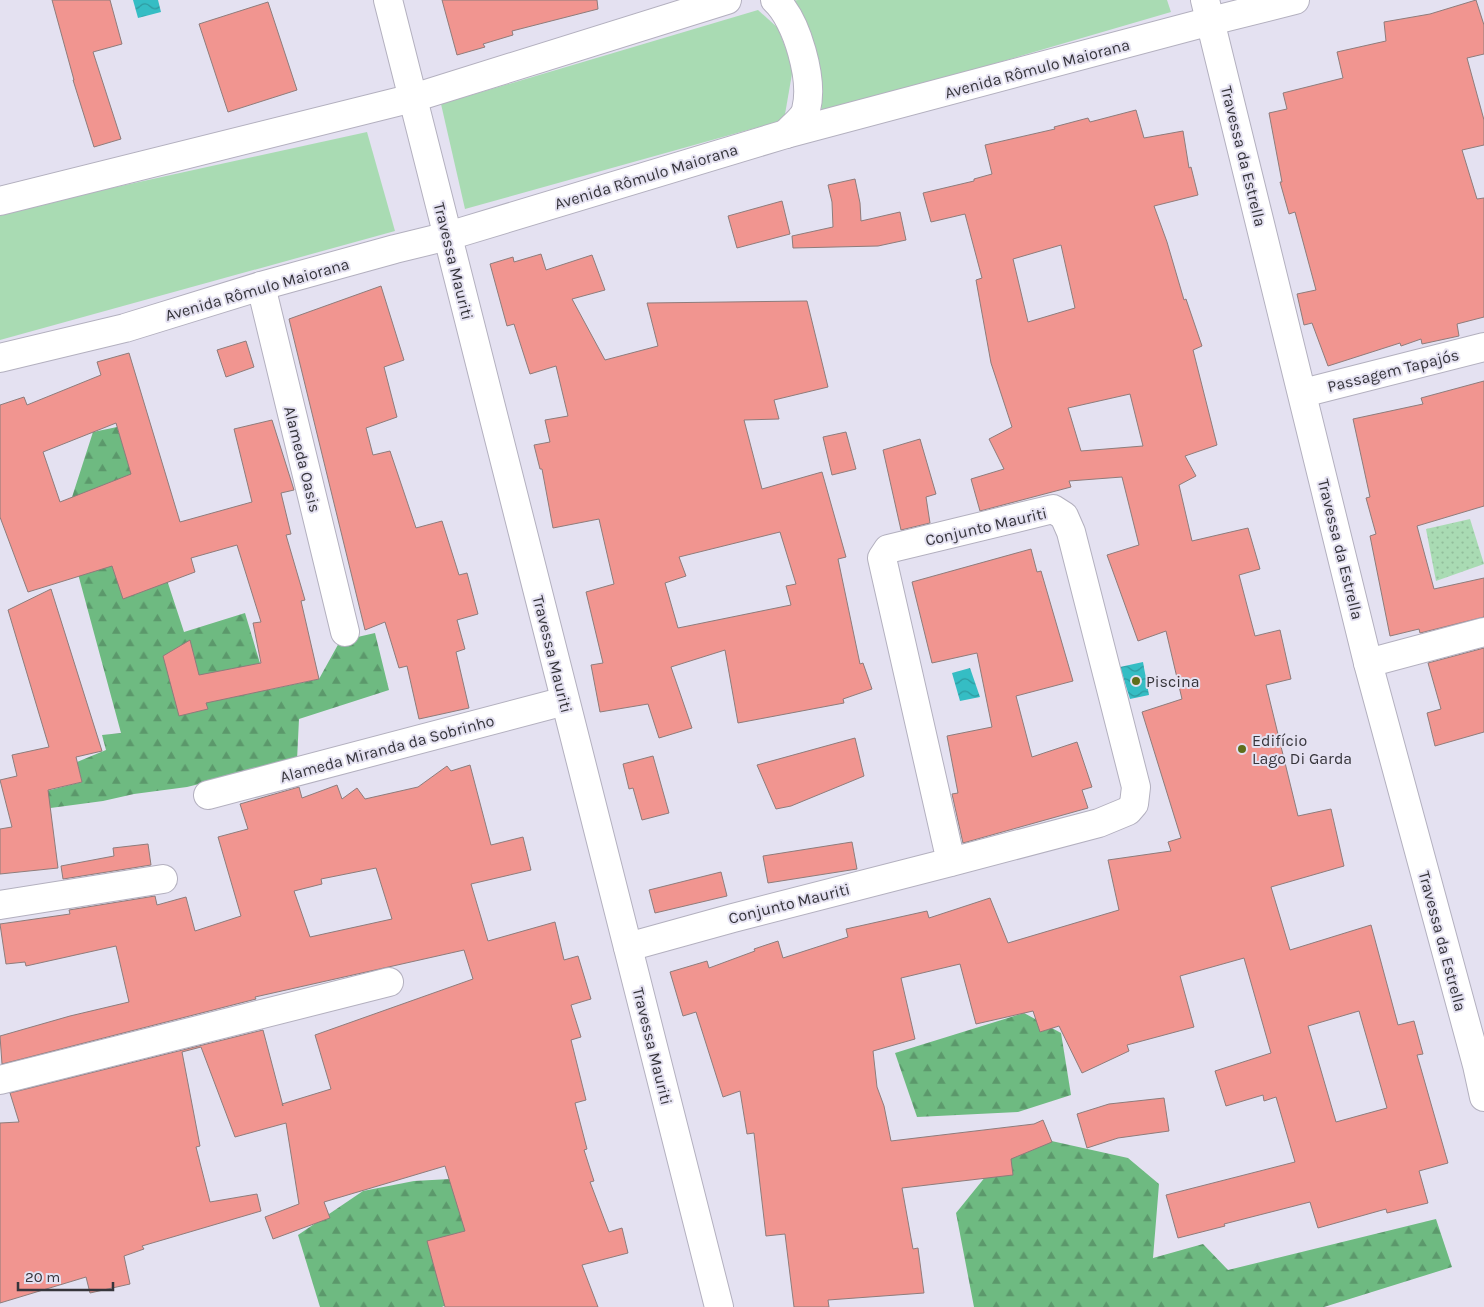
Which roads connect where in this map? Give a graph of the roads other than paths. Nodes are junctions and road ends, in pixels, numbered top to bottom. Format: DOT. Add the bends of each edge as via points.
graph roads {
  1 [pos="388,0"];
  2 [pos="727,0"];
  3 [pos="774,0"];
  4 [pos="1295,0"];
  5 [pos="1208,10"];
  6 [pos="413,98"];
  7 [pos="786,134"];
  8 [pos="0,201"];
  9 [pos="448,236"];
  10 [pos="261,286"];
  11 [pos="1484,347"];
  12 [pos="0,358"];
  13 [pos="1303,393"];
  14 [pos="345,632"];
  15 [pos="1484,632"];
  16 [pos="1368,663"];
  17 [pos="566,701"];
  18 [pos="208,796"];
  19 [pos="951,862"];
  20 [pos="163,880"];
  21 [pos="0,905"];
  22 [pos="628,946"];
  23 [pos="389,982"];
  24 [pos="0,1080"];
  25 [pos="1484,1097"];
  26 [pos="719,1307"];
  1 -- 6 [label="street, Travessa Mauriti"];
  2 -- 6 [label="street"];
  3 -- 7 [label="street" via="781,6 798,39 807,68 806,111"];
  4 -- 5 [label="street, Avenida Rômulo Maiorana"];
  5 -- 7 [label="street, Avenida Rômulo Maiorana"];
  5 -- 13 [label="street, Travessa da Estrella"];
  6 -- 8 [label="street"];
  6 -- 9 [label="street, Travessa Mauriti"];
  7 -- 9 [label="street, Avenida Rômulo Maiorana"];
  9 -- 10 [label="street, Avenida Rômulo Maiorana"];
  9 -- 17 [label="street, Travessa Mauriti"];
  10 -- 12 [label="street, Avenida Rômulo Maiorana" via="126,328"];
  10 -- 14 [label="street, Alameda Oasis"];
  11 -- 13 [label="street, Passagem Tapajós"];
  13 -- 16 [label="street, Travessa da Estrella"];
  15 -- 16 [label="street"];
  16 -- 25 [label="street, Travessa da Estrella"];
  17 -- 18 [label="street, Alameda Miranda da Sobrinho"];
  17 -- 22 [label="street, Travessa Mauriti"];
  19 -- 19 [label="street, Conjunto Mauriti" via="1099,823 1128,811 1134,804 1136,787 1071,532 1064,516 1053,510 888,549 882,558"];
  19 -- 22 [label="street, Conjunto Mauriti"];
  20 -- 21 [label="street"];
  22 -- 26 [label="street, Travessa Mauriti"];
  23 -- 24 [label="street"];
}
